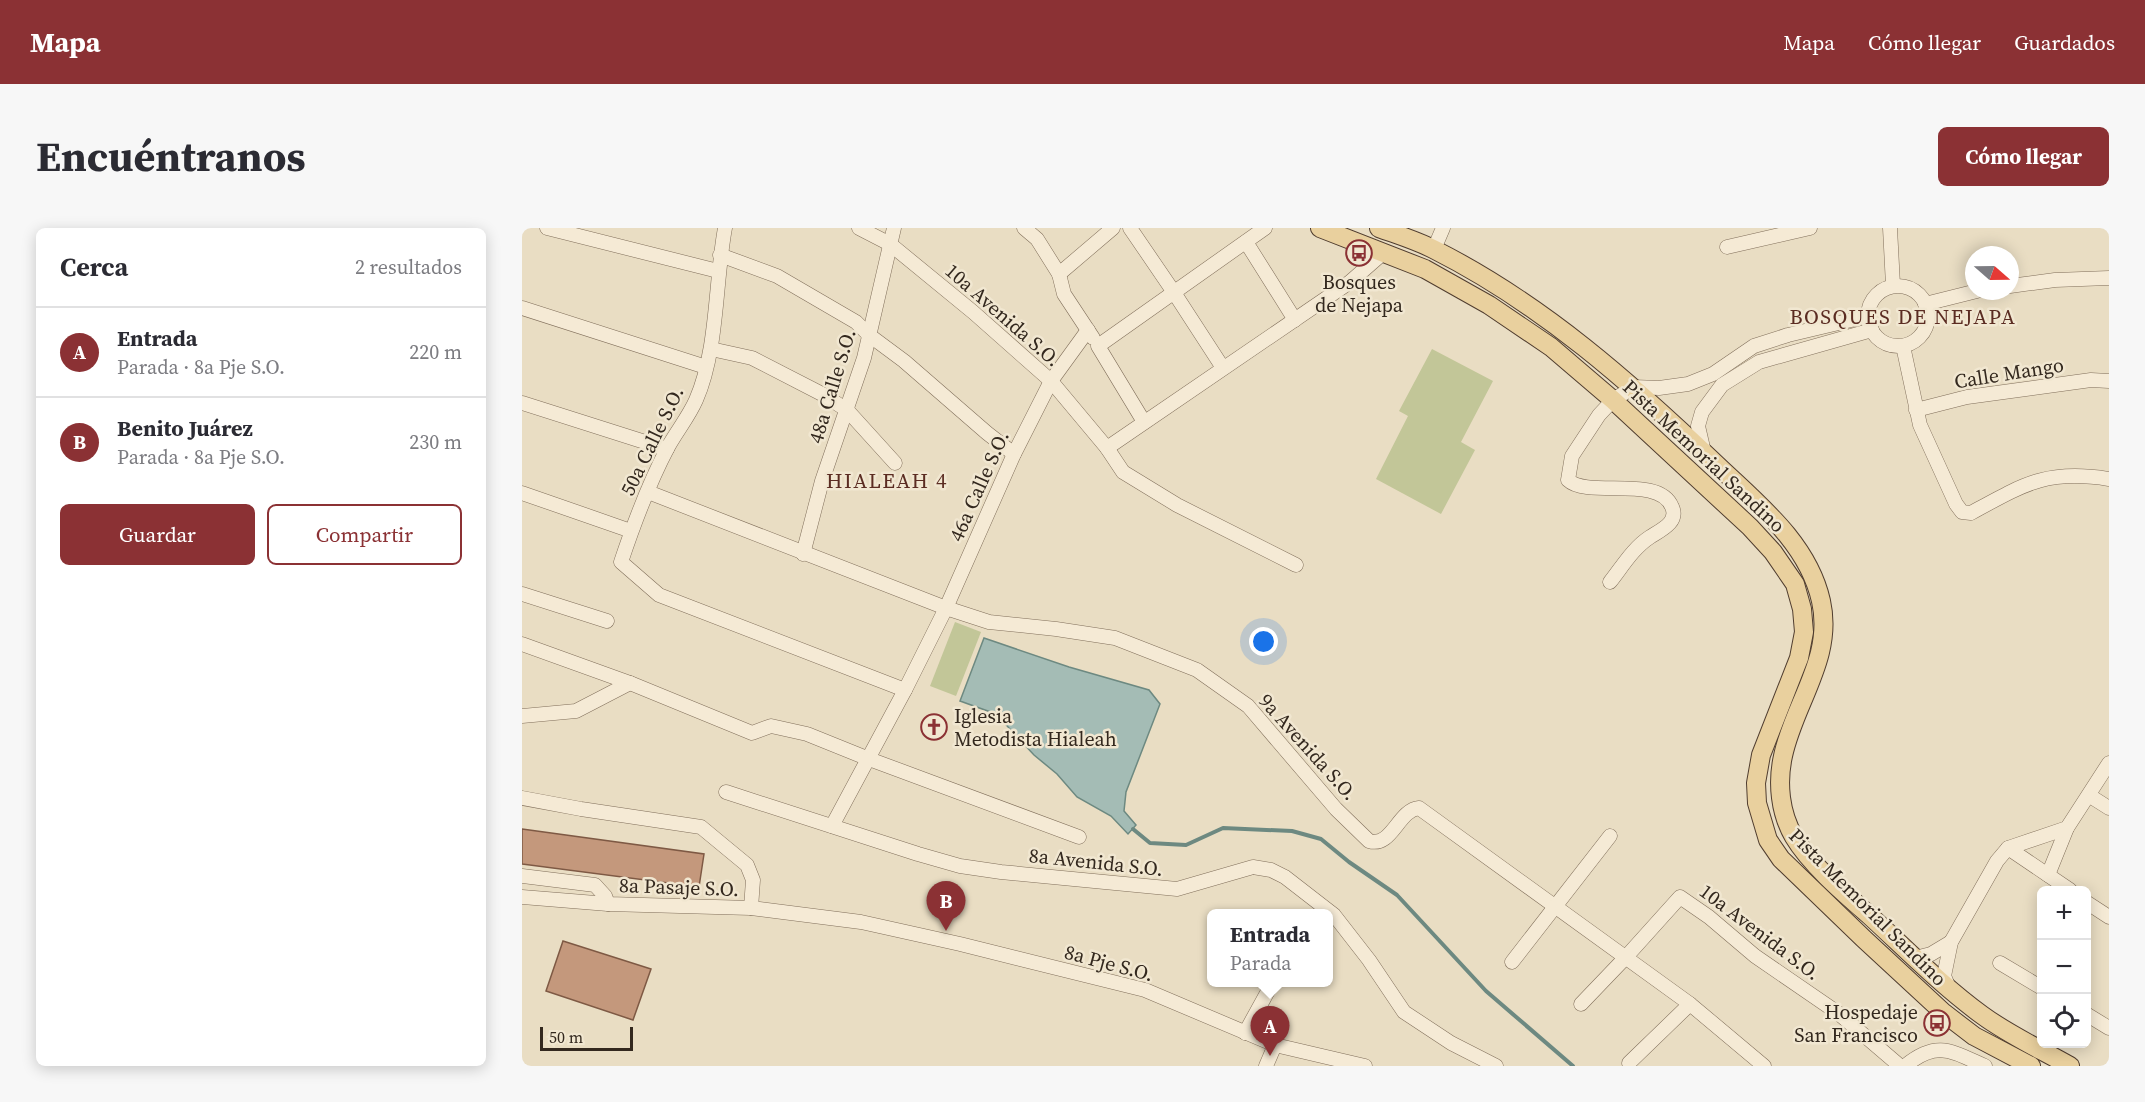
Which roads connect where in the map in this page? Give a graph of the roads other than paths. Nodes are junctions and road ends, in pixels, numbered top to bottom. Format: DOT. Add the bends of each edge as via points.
graph roads {
  1 [pos="547,228"];
  2 [pos="725,228"];
  3 [pos="859,228"];
  4 [pos="894,228"];
  5 [pos="1024,228"];
  6 [pos="1113,228"];
  7 [pos="1130,228"];
  8 [pos="1265,228"];
  9 [pos="1320,228"];
  10 [pos="1379,228"];
  11 [pos="1443,228"];
  12 [pos="1810,228"];
  13 [pos="1890,228"];
  14 [pos="1407,234"];
  15 [pos="1246,242"];
  16 [pos="890,244"];
  17 [pos="1727,247"];
  18 [pos="1434,249"];
  19 [pos="1383,253"];
  20 [pos="720,255"];
  21 [pos="718,272"];
  22 [pos="1059,274"];
  23 [pos="2109,278"];
  24 [pos="1893,285"];
  25 [pos="2019,285"];
  26 [pos="1173,291"];
  27 [pos="1965,294"];
  28 [pos="1925,304"];
  29 [pos="522,308"];
  30 [pos="1868,316"];
  31 [pos="1295,320"];
  32 [pos="1088,330"];
  33 [pos="1872,330"];
  34 [pos="869,335"];
  35 [pos="1098,346"];
  36 [pos="1903,346"];
  37 [pos="711,349"];
  38 [pos="706,367"];
  39 [pos="1222,368"];
  40 [pos="1718,379"];
  41 [pos="1051,381"];
  42 [pos="2109,381"];
  43 [pos="1634,387"];
  44 [pos="1613,400"];
  45 [pos="522,403"];
  46 [pos="847,410"];
  47 [pos="1916,410"];
  48 [pos="1144,422"];
  49 [pos="1107,448"];
  50 [pos="667,449"];
  51 [pos="1704,452"];
  52 [pos="1014,454"];
  53 [pos="895,463"];
  54 [pos="2109,479"];
  55 [pos="648,492"];
  56 [pos="522,493"];
  57 [pos="631,531"];
  58 [pos="803,554"];
  59 [pos="1296,564"];
  60 [pos="1610,582"];
  61 [pos="522,594"];
  62 [pos="946,608"];
  63 [pos="607,621"];
  64 [pos="522,644"];
  65 [pos="630,683"];
  66 [pos="905,690"];
  67 [pos="522,716"];
  68 [pos="869,759"];
  69 [pos="2109,763"];
  70 [pos="726,792"];
  71 [pos="2090,796"];
  72 [pos="522,798"];
  73 [pos="2109,808"];
  74 [pos="832,826"];
  75 [pos="2067,828"];
  76 [pos="1610,836"];
  77 [pos="1079,837"];
  78 [pos="2008,848"];
  79 [pos="2048,875"];
  80 [pos="522,876"];
  81 [pos="2063,886"];
  82 [pos="522,897"];
  83 [pos="608,904"];
  84 [pos="2091,905"];
  85 [pos="1554,907"];
  86 [pos="751,908"];
  87 [pos="1321,909"];
  88 [pos="2109,917"];
  89 [pos="835,919"];
  90 [pos="1333,920"];
  91 [pos="1951,942"];
  92 [pos="1626,957"];
  93 [pos="1915,958"];
  94 [pos="1512,962"];
  95 [pos="2000,963"];
  96 [pos="2037,985"];
  97 [pos="1270,987"];
  98 [pos="1950,990"];
  99 [pos="1581,1004"];
  100 [pos="1690,1004"];
  101 [pos="2091,1017"];
  102 [pos="2109,1028"];
  103 [pos="1245,1033"];
  104 [pos="1275,1045"];
  105 [pos="2004,1052"];
  106 [pos="1629,1062"];
  107 [pos="2067,1064"];
  108 [pos="1266,1066"];
  109 [pos="1365,1066"];
  110 [pos="1496,1066"];
  111 [pos="1764,1066"];
  112 [pos="1900,1066"];
  113 [pos="1905,1066"];
  114 [pos="1985,1066"];
  115 [pos="1992,1066"];
  116 [pos="2031,1066"];
  1 -- 21 [label="street"];
  2 -- 20 [label="street, 50a Calle S.O."];
  3 -- 16 [label="street, 10a Avenida S.O."];
  4 -- 16 [label="street, 48a Calle S.O."];
  5 -- 22 [label="street" via="1037,239"];
  6 -- 22 [label="street"];
  7 -- 26 [label="street"];
  8 -- 15 [label="street"];
  9 -- 19 [label="main road, Pista Memorial Sandino"];
  10 -- 14 [label="main road, Pista Memorial Sandino"];
  11 -- 18 [label="street"];
  12 -- 17 [label="street"];
  13 -- 24 [label="street"];
  14 -- 18 [label="main road, Pista Memorial Sandino"];
  15 -- 26 [label="street"];
  15 -- 31 [label="street"];
  16 -- 34 [label="street, 48a Calle S.O."];
  16 -- 41 [label="street, 10a Avenida S.O."];
  18 -- 43 [label="main road, Pista Memorial Sandino" via="1562,329"];
  19 -- 31 [label="street" via="1350,282"];
  19 -- 44 [label="main road, Pista Memorial Sandino" via="1425,269 1489,305 1551,347"];
  20 -- 21 [label="street, 50a Calle S.O."];
  20 -- 34 [label="street" via="777,276 856,322"];
  21 -- 37 [label="street, 50a Calle S.O."];
  22 -- 32 [label="street" via="1064,294"];
  23 -- 25 [label="street"];
  24 -- 28 [label="street" via="1908,287"];
  24 -- 30 [label="street" via="1878,292 1869,305"];
  26 -- 35 [label="street"];
  26 -- 39 [label="street"];
  27 -- 28 [label="street"];
  28 -- 36 [label="street" via="1927,326 1917,339"];
  29 -- 38 [label="street"];
  30 -- 33 [label="street"];
  30 -- 40 [label="street" via="1754,346"];
  31 -- 39 [label="street"];
  32 -- 35 [label="street"];
  32 -- 41 [label="street, 46a Calle S.O."];
  33 -- 36 [label="street" via="1887,345"];
  33 -- 40 [label="street" via="1759,362"];
  34 -- 46 [label="street, 48a Calle S.O."];
  34 -- 52 [label="street"];
  35 -- 48 [label="street"];
  36 -- 47 [label="street"];
  37 -- 38 [label="street, 50a Calle S.O."];
  37 -- 46 [label="street" via="752,358"];
  38 -- 50 [label="street, 50a Calle S.O." via="696,400"];
  39 -- 48 [label="street"];
  40 -- 43 [label="street" via="1659,388"];
  40 -- 51 [label="street" via="1698,426"];
  41 -- 49 [label="street, 10a Avenida S.O."];
  41 -- 52 [label="street, 46a Calle S.O."];
  42 -- 47 [label="street, Calle Mango" via="2091,380 1967,397"];
  43 -- 44 [label="street"];
  43 -- 51 [label="main road, Pista Memorial Sandino"];
  44 -- 60 [label="street" via="1577,448 1568,480 1590,487 1660,494 1674,509 1667,527 1641,543"];
  44 -- 105 [label="main road, Pista Memorial Sandino" via="1750,527 1795,584 1804,632 1799,658 1761,755 1756,783 1757,803 1768,840 1781,859 1944,1013"];
  45 -- 50 [label="street"];
  46 -- 53 [label="street"];
  46 -- 58 [label="street, 48a Calle S.O." via="822,481"];
  47 -- 54 [label="street" via="1962,512 1971,513 2033,481 2064,475"];
  48 -- 49 [label="street"];
  49 -- 59 [label="street, 10a Avenida S.O." via="1123,472 1177,505"];
  50 -- 55 [label="street, 50a Calle S.O."];
  51 -- 93 [label="main road, Pista Memorial Sandino" via="1797,547 1815,577 1822,604 1824,630 1817,669 1783,756 1780,795 1784,817 1794,839 1811,859"];
  52 -- 62 [label="street, 46a Calle S.O."];
  55 -- 57 [label="street, 50a Calle S.O."];
  55 -- 58 [label="street, 9a Avenida S.O."];
  56 -- 57 [label="street"];
  57 -- 66 [label="street, 50a Calle S.O." via="621,562 659,595"];
  58 -- 62 [label="street, 9a Avenida S.O."];
  61 -- 63 [label="street"];
  62 -- 66 [label="street, 46a Calle S.O."];
  62 -- 85 [label="street, 9a Avenida S.O." via="989,622 1115,638 1197,670 1248,706 1336,809 1370,841 1381,841 1407,812 1419,808"];
  64 -- 65 [label="street"];
  65 -- 67 [label="street" via="576,711"];
  65 -- 68 [label="street" via="752,733 771,726 807,734"];
  66 -- 68 [label="street, 46a Calle S.O."];
  68 -- 74 [label="street, 46a Calle S.O."];
  68 -- 77 [label="street"];
  69 -- 71 [label="street"];
  70 -- 74 [label="street, 8a Avenida S.O."];
  71 -- 73 [label="street"];
  71 -- 75 [label="street"];
  72 -- 86 [label="street" via="701,826 747,865 753,879"];
  74 -- 87 [label="street, 8a Avenida S.O." via="960,866 1159,888 1177,889 1253,867 1271,870 1286,877"];
  75 -- 78 [label="street"];
  75 -- 79 [label="street"];
  76 -- 85 [label="street"];
  78 -- 79 [label="street"];
  78 -- 91 [label="street"];
  79 -- 81 [label="street"];
  80 -- 83 [label="street" via="595,885"];
  82 -- 83 [label="street, 8a Pasaje S.O."];
  83 -- 86 [label="street, 8a Pasaje S.O."];
  84 -- 88 [label="street"];
  85 -- 92 [label="street"];
  85 -- 94 [label="street"];
  86 -- 89 [label="street, 8a Pasaje S.O."];
  89 -- 103 [label="street, 8a Pje S.O." via="960,944 1145,990"];
  90 -- 110 [label="street, 8a Avenida S.O." via="1369,960 1404,1012"];
  91 -- 93 [label="street"];
  91 -- 98 [label="street" via="1944,976"];
  92 -- 99 [label="street"];
  92 -- 100 [label="street"];
  92 -- 112 [label="street, 10a Avenida S.O." via="1680,897 1755,956 1838,1013"];
  93 -- 98 [label="main road, Pista Memorial Sandino"];
  95 -- 96 [label="street"];
  97 -- 103 [label="street"];
  98 -- 107 [label="main road, Pista Memorial Sandino" via="1984,1017"];
  100 -- 106 [label="street"];
  100 -- 111 [label="street"];
  101 -- 102 [label="street"];
  103 -- 104 [label="street, 8a Pje S.O."];
  104 -- 108 [label="street"];
  104 -- 109 [label="street, 8a Pje S.O."];
  105 -- 107 [label="main road" via="2015,1045 2044,1060"];
  105 -- 115 [label="street"];
  105 -- 116 [label="main road, Pista Memorial Sandino"];
  113 -- 114 [label="street" via="1918,1056 1943,1049"];
}
